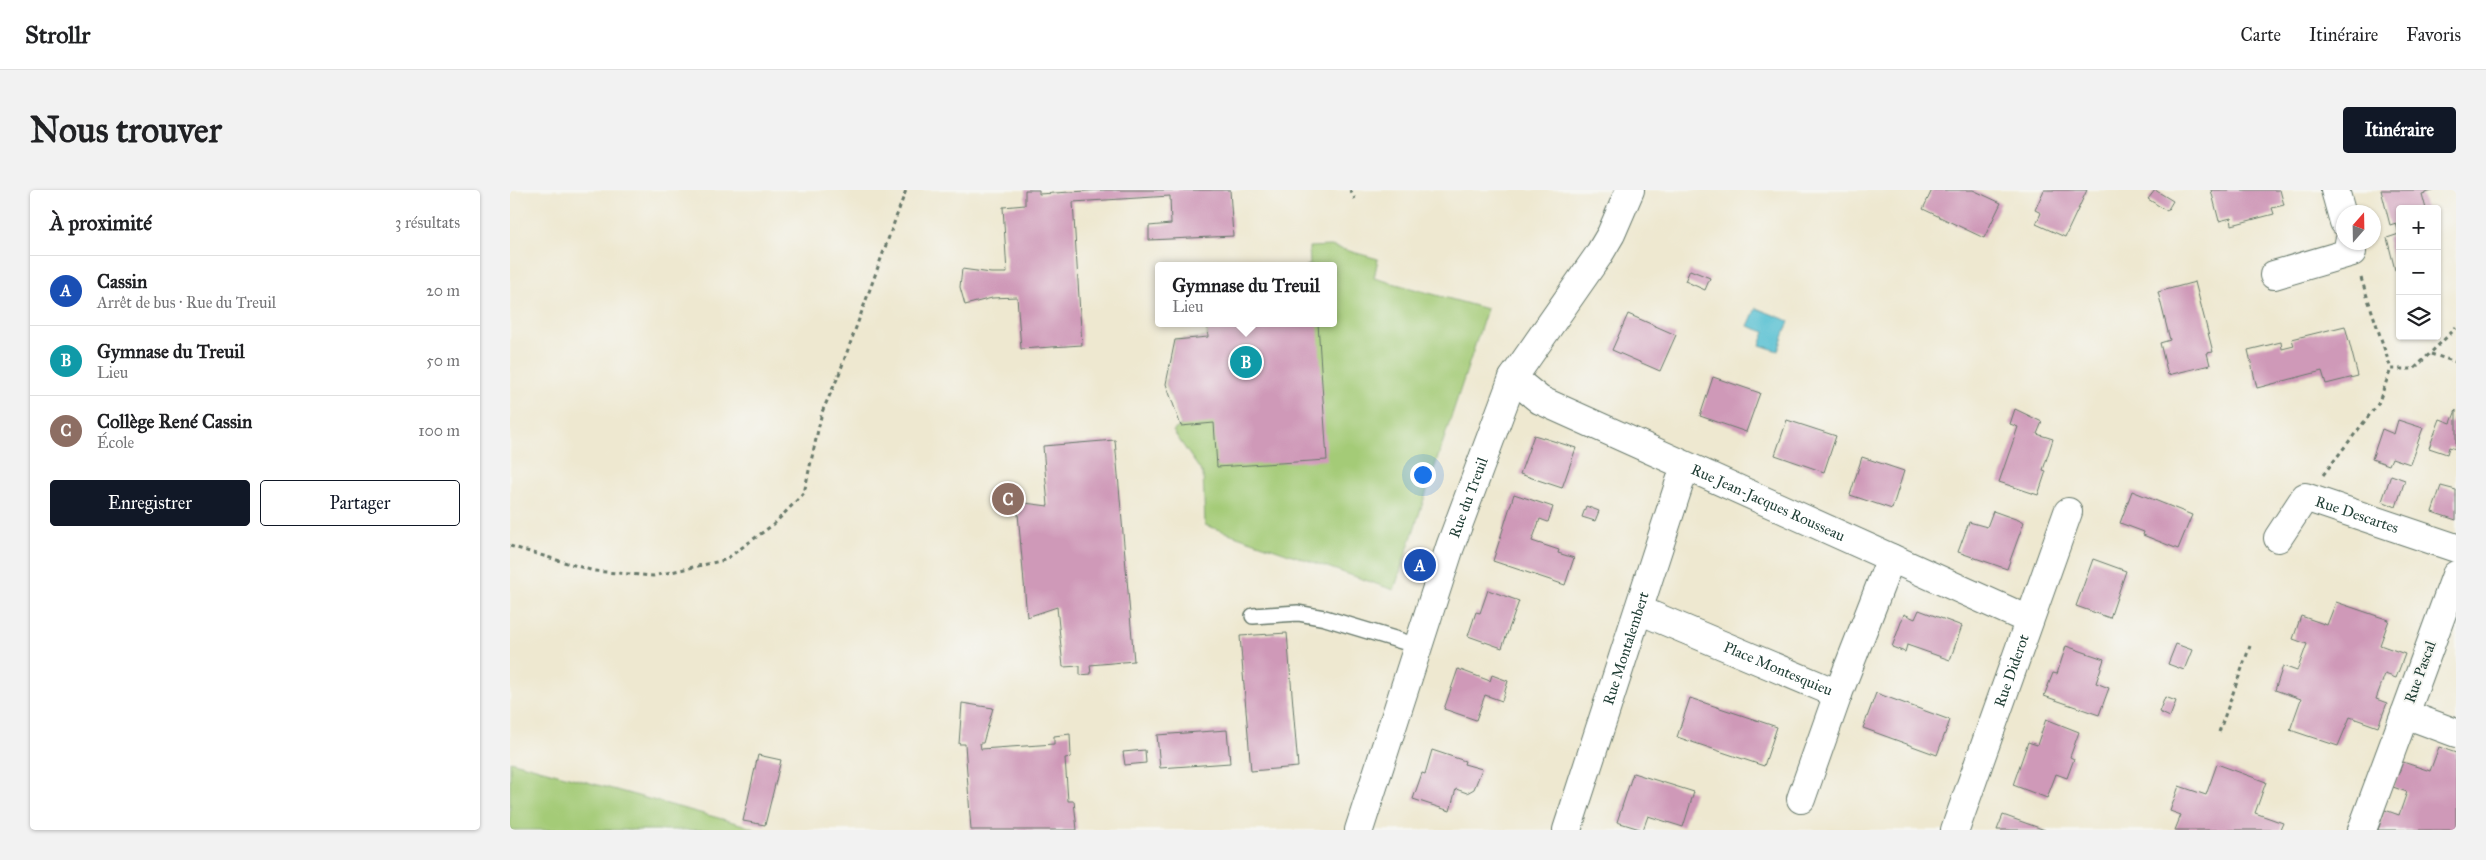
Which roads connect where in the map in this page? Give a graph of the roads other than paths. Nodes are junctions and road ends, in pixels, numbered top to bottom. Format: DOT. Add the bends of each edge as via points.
graph roads {
  1 [pos="1630,190"];
  2 [pos="2335,190"];
  3 [pos="2339,205"];
  4 [pos="2342,250"];
  5 [pos="2274,275"];
  6 [pos="1513,378"];
  7 [pos="1685,466"];
  8 [pos="2068,512"];
  9 [pos="2278,538"];
  10 [pos="2456,548"];
  11 [pos="1891,558"];
  12 [pos="2456,575"];
  13 [pos="1638,610"];
  14 [pos="1254,616"];
  15 [pos="2029,620"];
  16 [pos="1418,646"];
  17 [pos="1838,694"];
  18 [pos="2405,714"];
  19 [pos="2456,733"];
  20 [pos="1801,799"];
  21 [pos="1359,830"];
  22 [pos="1567,830"];
  23 [pos="1956,830"];
  24 [pos="2362,830"];
  1 -- 6 [label="street, Rue du Treuil" via="1598,256"];
  2 -- 3 [label="street"];
  4 -- 5 [label="street"];
  6 -- 7 [label="street, Rue Jean-Jacques Rousseau" via="1540,400"];
  6 -- 16 [label="street, Rue du Treuil" via="1450,547"];
  7 -- 11 [label="street, Rue Jean-Jacques Rousseau"];
  7 -- 13 [label="street, Rue Montalembert"];
  8 -- 15 [label="street, Rue Diderot"];
  9 -- 10 [label="street, Rue Descartes" via="2305,497"];
  11 -- 15 [label="street, Rue Jean-Jacques Rousseau"];
  11 -- 17 [label="street, Place Montesquieu"];
  12 -- 18 [label="street, Rue Pascal"];
  13 -- 17 [label="street, Place Montesquieu"];
  13 -- 22 [label="street, Rue Montalembert"];
  14 -- 16 [label="lane" via="1298,613"];
  15 -- 23 [label="street, Rue Diderot"];
  16 -- 21 [label="street, Rue du Treuil"];
  17 -- 20 [label="street"];
  18 -- 19 [label="street, Rue Pascal"];
  18 -- 24 [label="street, Rue Pascal"];
}
